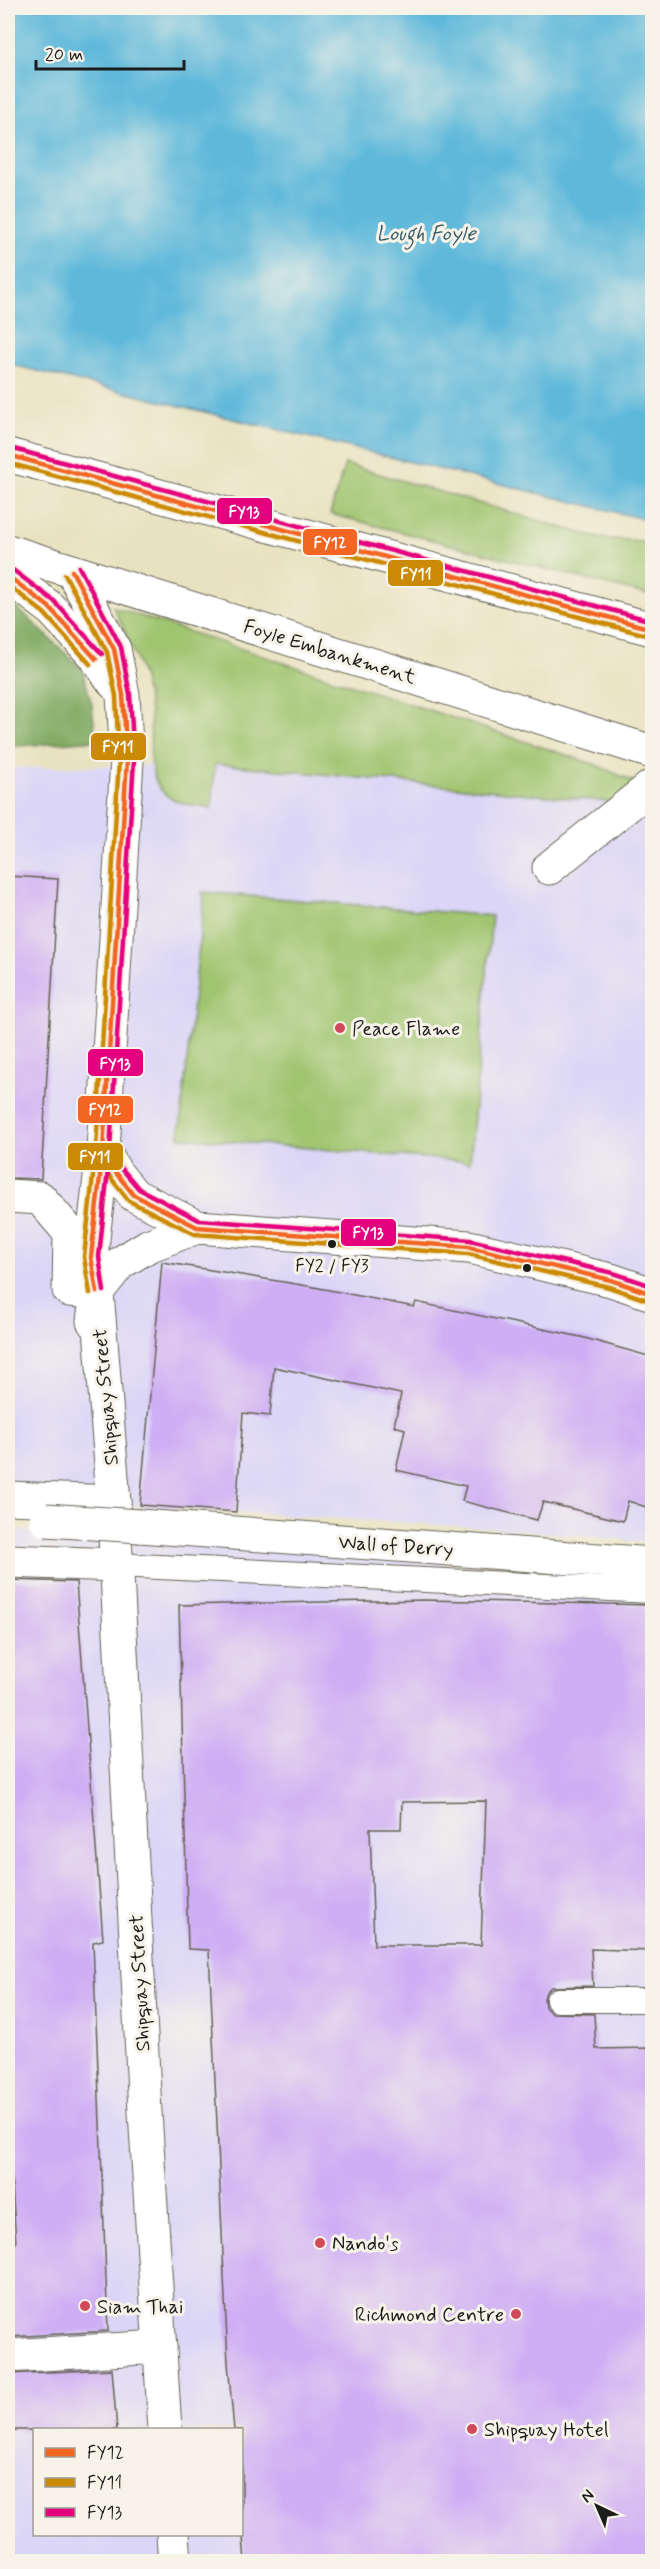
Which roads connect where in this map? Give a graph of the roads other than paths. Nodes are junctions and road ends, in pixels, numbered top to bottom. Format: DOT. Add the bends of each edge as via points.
graph roads {
  1 [pos="8,455"];
  2 [pos="8,551"];
  3 [pos="72,571"];
  4 [pos="8,576"];
  5 [pos="652,629"];
  6 [pos="123,695"];
  7 [pos="652,752"];
  8 [pos="652,786"];
  9 [pos="549,868"];
  10 [pos="104,1150"];
  11 [pos="8,1196"];
  12 [pos="197,1227"];
  13 [pos="97,1292"];
  14 [pos="652,1294"];
  15 [pos="8,1498"];
  16 [pos="8,1518"];
  17 [pos="124,1542"];
  18 [pos="8,1561"];
  19 [pos="652,1564"];
  20 [pos="652,1591"];
  21 [pos="558,2000"];
  22 [pos="652,2000"];
  23 [pos="160,2347"];
  24 [pos="8,2356"];
  25 [pos="165,2428"];
  26 [pos="173,2536"];
  27 [pos="175,2562"];
  1 -- 5 [label="main road"];
  2 -- 3 [label="main road, Foyle Embankment"];
  3 -- 6 [label="main road, Shipquay Street" via="114,649"];
  3 -- 7 [label="main road, Foyle Embankment"];
  4 -- 6 [label="main road" via="49,606 92,653"];
  6 -- 10 [label="main road, Shipquay Street" via="127,760"];
  8 -- 9 [label="main road"];
  10 -- 12 [label="main road" via="134,1195"];
  10 -- 13 [label="main road, Shipquay Street" via="91,1257"];
  11 -- 13 [label="main road" via="40,1198 70,1233 69,1290"];
  12 -- 13 [label="main road" via="148,1246 120,1263"];
  12 -- 14 [label="main road" via="469,1247 611,1280"];
  13 -- 15 [label="main road, Shipquay Street" via="114,1502"];
  16 -- 17 [label="main road, bridge" via="46,1520"];
  17 -- 18 [label="main road"];
  17 -- 19 [label="main road, Wall of Derry"];
  17 -- 20 [label="lane"];
  17 -- 23 [label="main road, Shipquay Street"];
  21 -- 22 [label="lane"];
  23 -- 24 [label="main road"];
  23 -- 25 [label="main road, Shipquay Street"];
  26 -- 27 [label="main road"];
}
